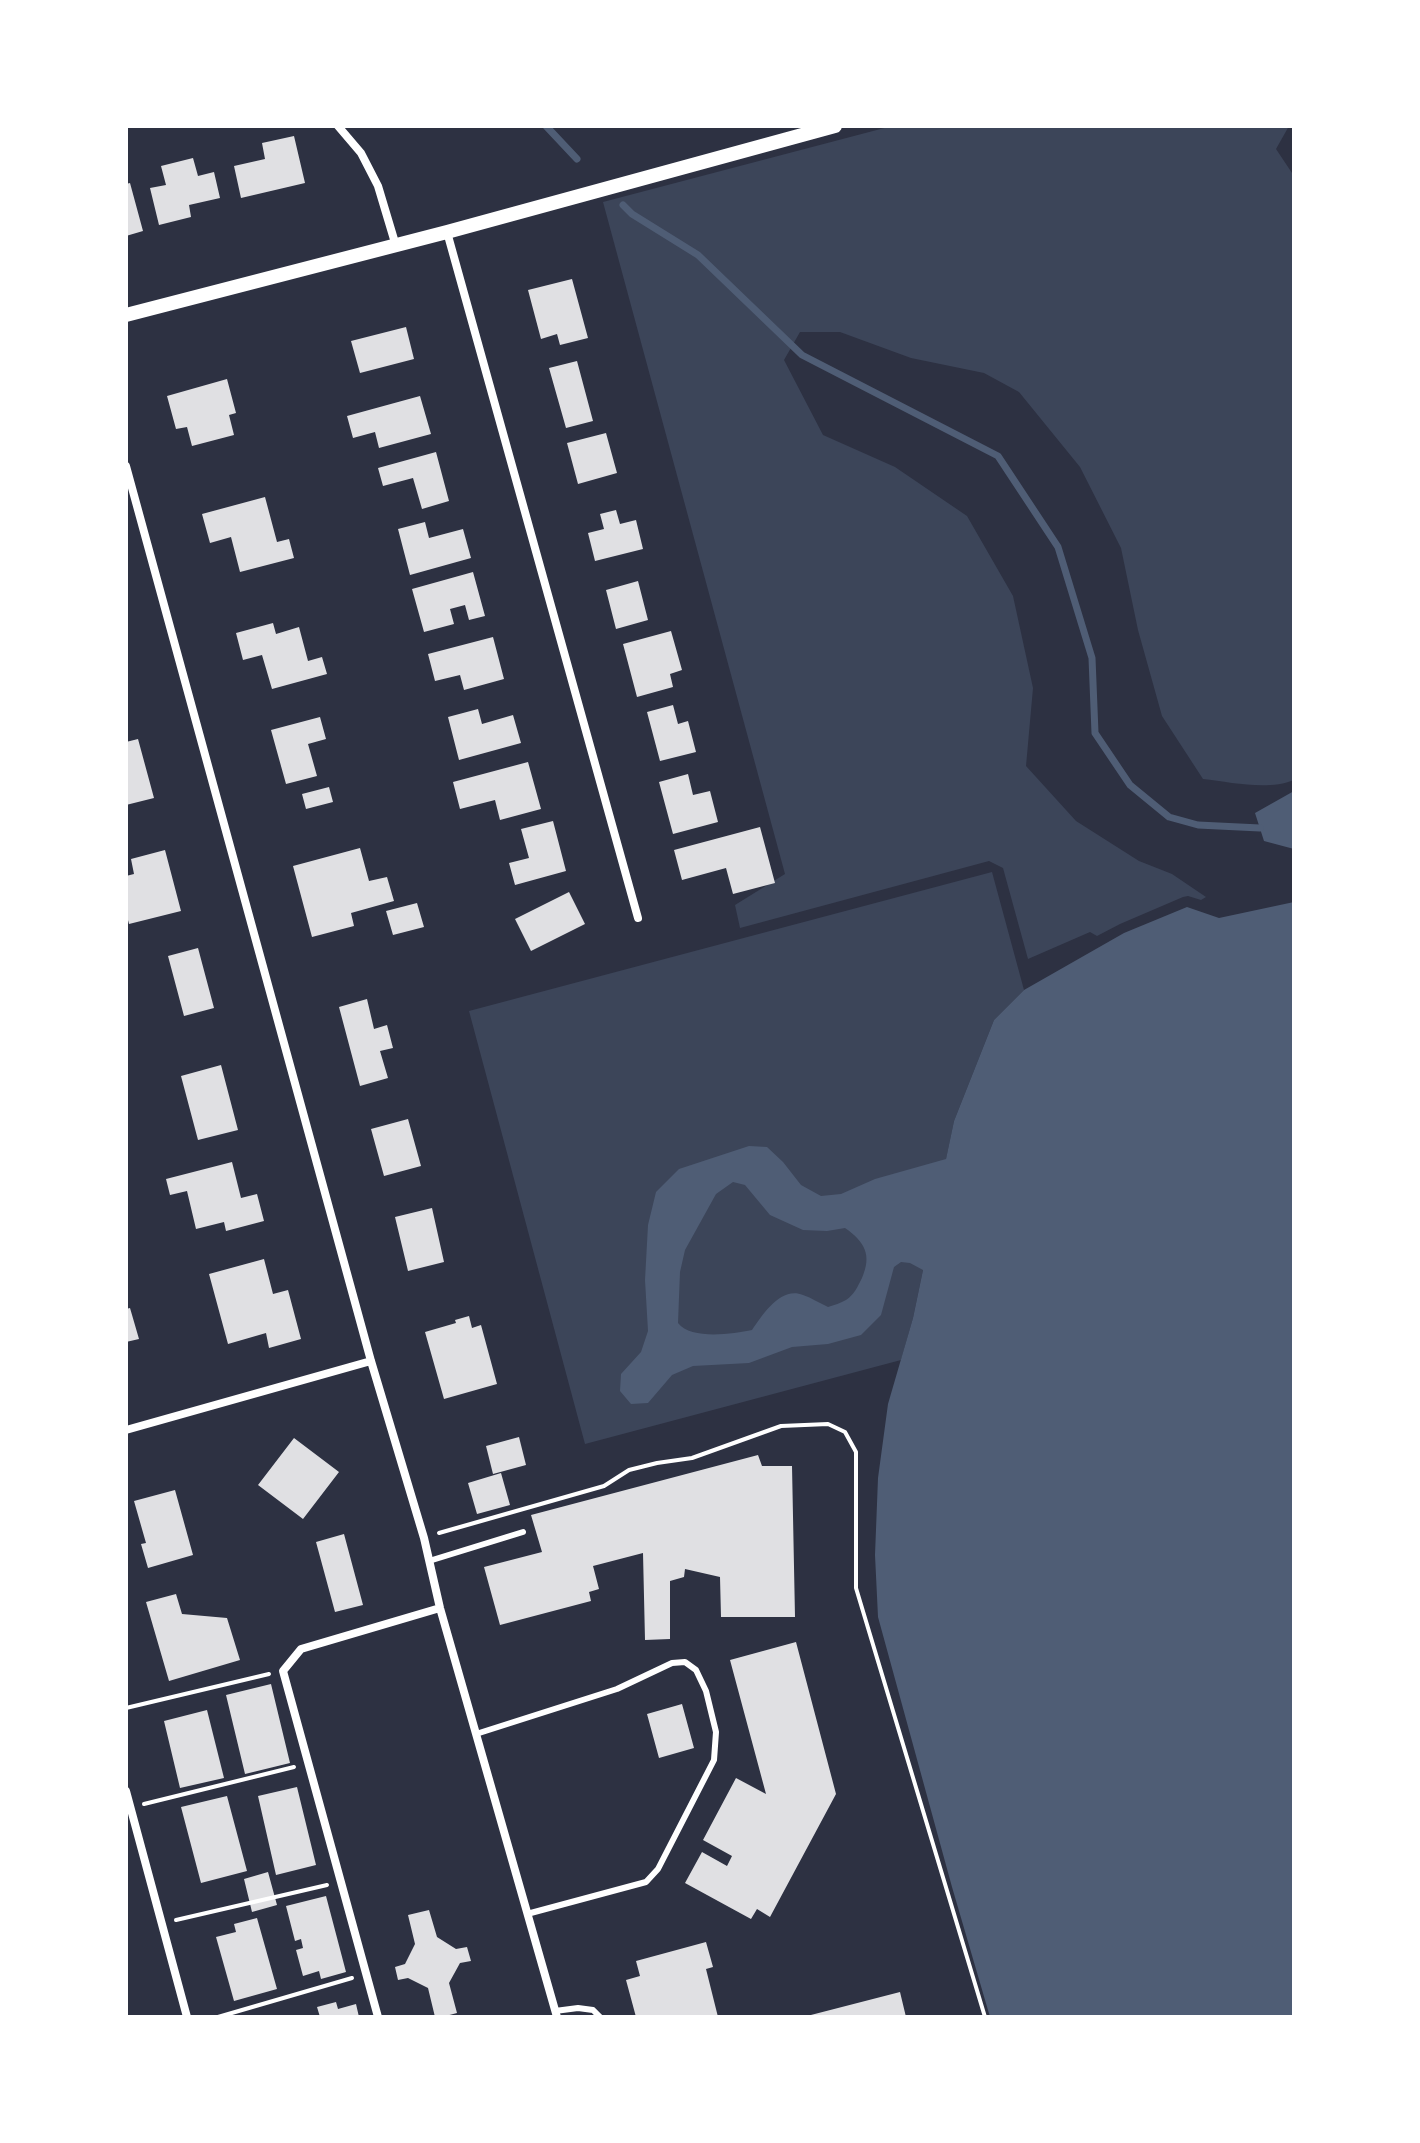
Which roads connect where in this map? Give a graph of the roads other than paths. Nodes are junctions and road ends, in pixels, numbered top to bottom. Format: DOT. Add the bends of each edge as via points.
graph roads {
  1 [pos="338,126"];
  2 [pos="835,126"];
  3 [pos="447,232"];
  4 [pos="396,246"];
  5 [pos="126,315"];
  6 [pos="126,466"];
  7 [pos="638,918"];
  8 [pos="371,1361"];
  9 [pos="126,1430"];
  10 [pos="523,1532"];
  11 [pos="429,1561"];
  12 [pos="440,1608"];
  13 [pos="476,1734"];
  14 [pos="126,1791"];
  15 [pos="527,1914"];
  16 [pos="556,2014"];
  17 [pos="187,2017"];
  18 [pos="378,2017"];
  19 [pos="600,2017"];
  1 -- 4 [label="street" via="361,153 378,186"];
  2 -- 3 [label="street"];
  3 -- 4 [label="street"];
  3 -- 7 [label="street"];
  4 -- 5 [label="street"];
  6 -- 8 [label="street"];
  8 -- 9 [label="street"];
  8 -- 11 [label="street"];
  10 -- 11 [label="lane"];
  11 -- 12 [label="street"];
  12 -- 13 [label="street"];
  12 -- 18 [label="street" via="301,1649 283,1671"];
  13 -- 15 [label="street"];
  13 -- 15 [label="lane" via="617,1689 672,1663 685,1662 696,1670 706,1691 716,1732 714,1760 658,1869 646,1882"];
  14 -- 17 [label="street"];
  15 -- 16 [label="street"];
  16 -- 19 [label="lane" via="578,2008"];
}
